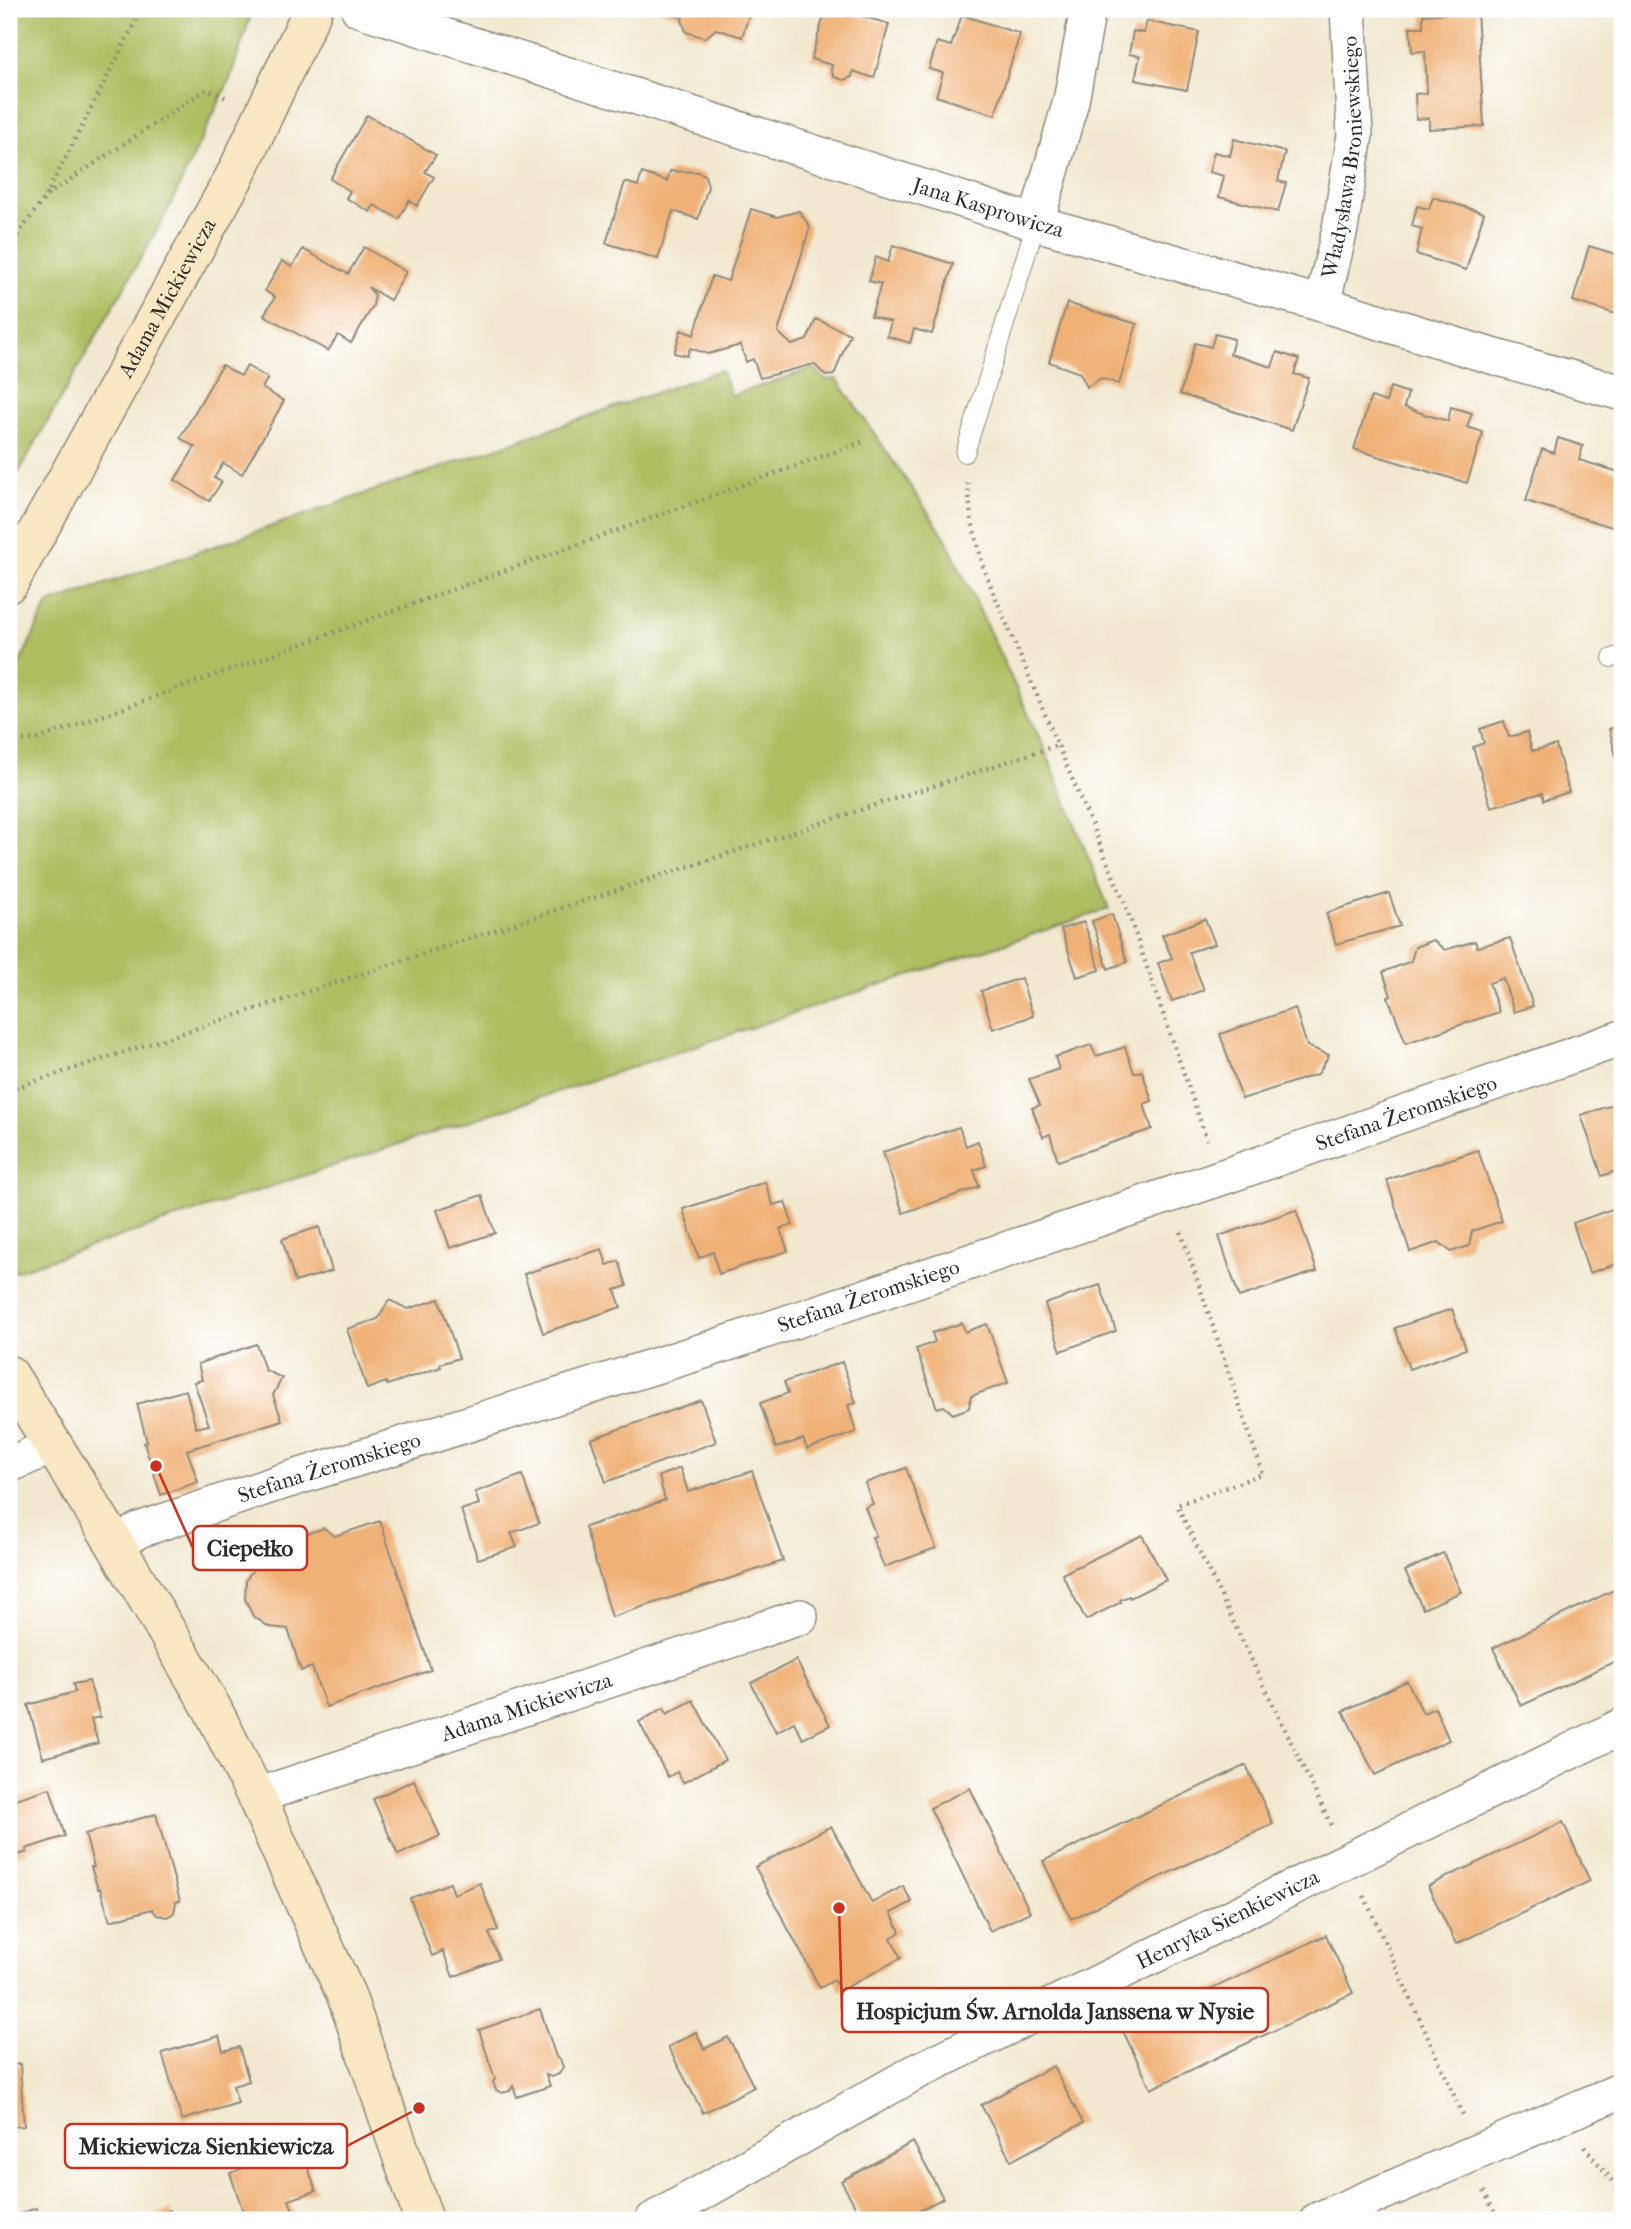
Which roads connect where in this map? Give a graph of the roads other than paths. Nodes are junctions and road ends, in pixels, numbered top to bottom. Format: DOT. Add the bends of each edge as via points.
graph roads {
  1 [pos="313,9"];
  2 [pos="359,9"];
  3 [pos="1088,9"];
  4 [pos="1348,9"];
  5 [pos="1036,223"];
  6 [pos="1322,304"];
  7 [pos="1622,393"];
  8 [pos="965,453"];
  9 [pos="9,583"];
  10 [pos="1622,1038"];
  11 [pos="9,1375"];
  12 [pos="54,1446"];
  13 [pos="9,1465"];
  14 [pos="115,1544"];
  15 [pos="800,1618"];
  16 [pos="1622,1726"];
  17 [pos="256,1796"];
  18 [pos="1622,2090"];
  19 [pos="424,2220"];
  20 [pos="653,2220"];
  21 [pos="1318,2220"];
  1 -- 9 [label="street, Adama Mickiewicza" via="236,174"];
  2 -- 5 [label="street, Jana Kasprowicza"];
  3 -- 5 [label="street" via="1071,101"];
  4 -- 6 [label="street, Władysława Broniewskiego" via="1355,135"];
  5 -- 6 [label="street, Jana Kasprowicza"];
  5 -- 8 [label="lane"];
  6 -- 7 [label="street, Jana Kasprowicza"];
  10 -- 14 [label="street, Stefana Żeromskiego" via="713,1348 275,1483 139,1530"];
  11 -- 12 [label="street"];
  12 -- 13 [label="street"];
  12 -- 14 [label="street"];
  14 -- 17 [label="street" via="212,1708"];
  15 -- 17 [label="street, Adama Mickiewicza"];
  16 -- 20 [label="street, Henryka Sienkiewicza" via="914,2073"];
  17 -- 19 [label="street" via="346,1995"];
  18 -- 21 [label="street"];
}
